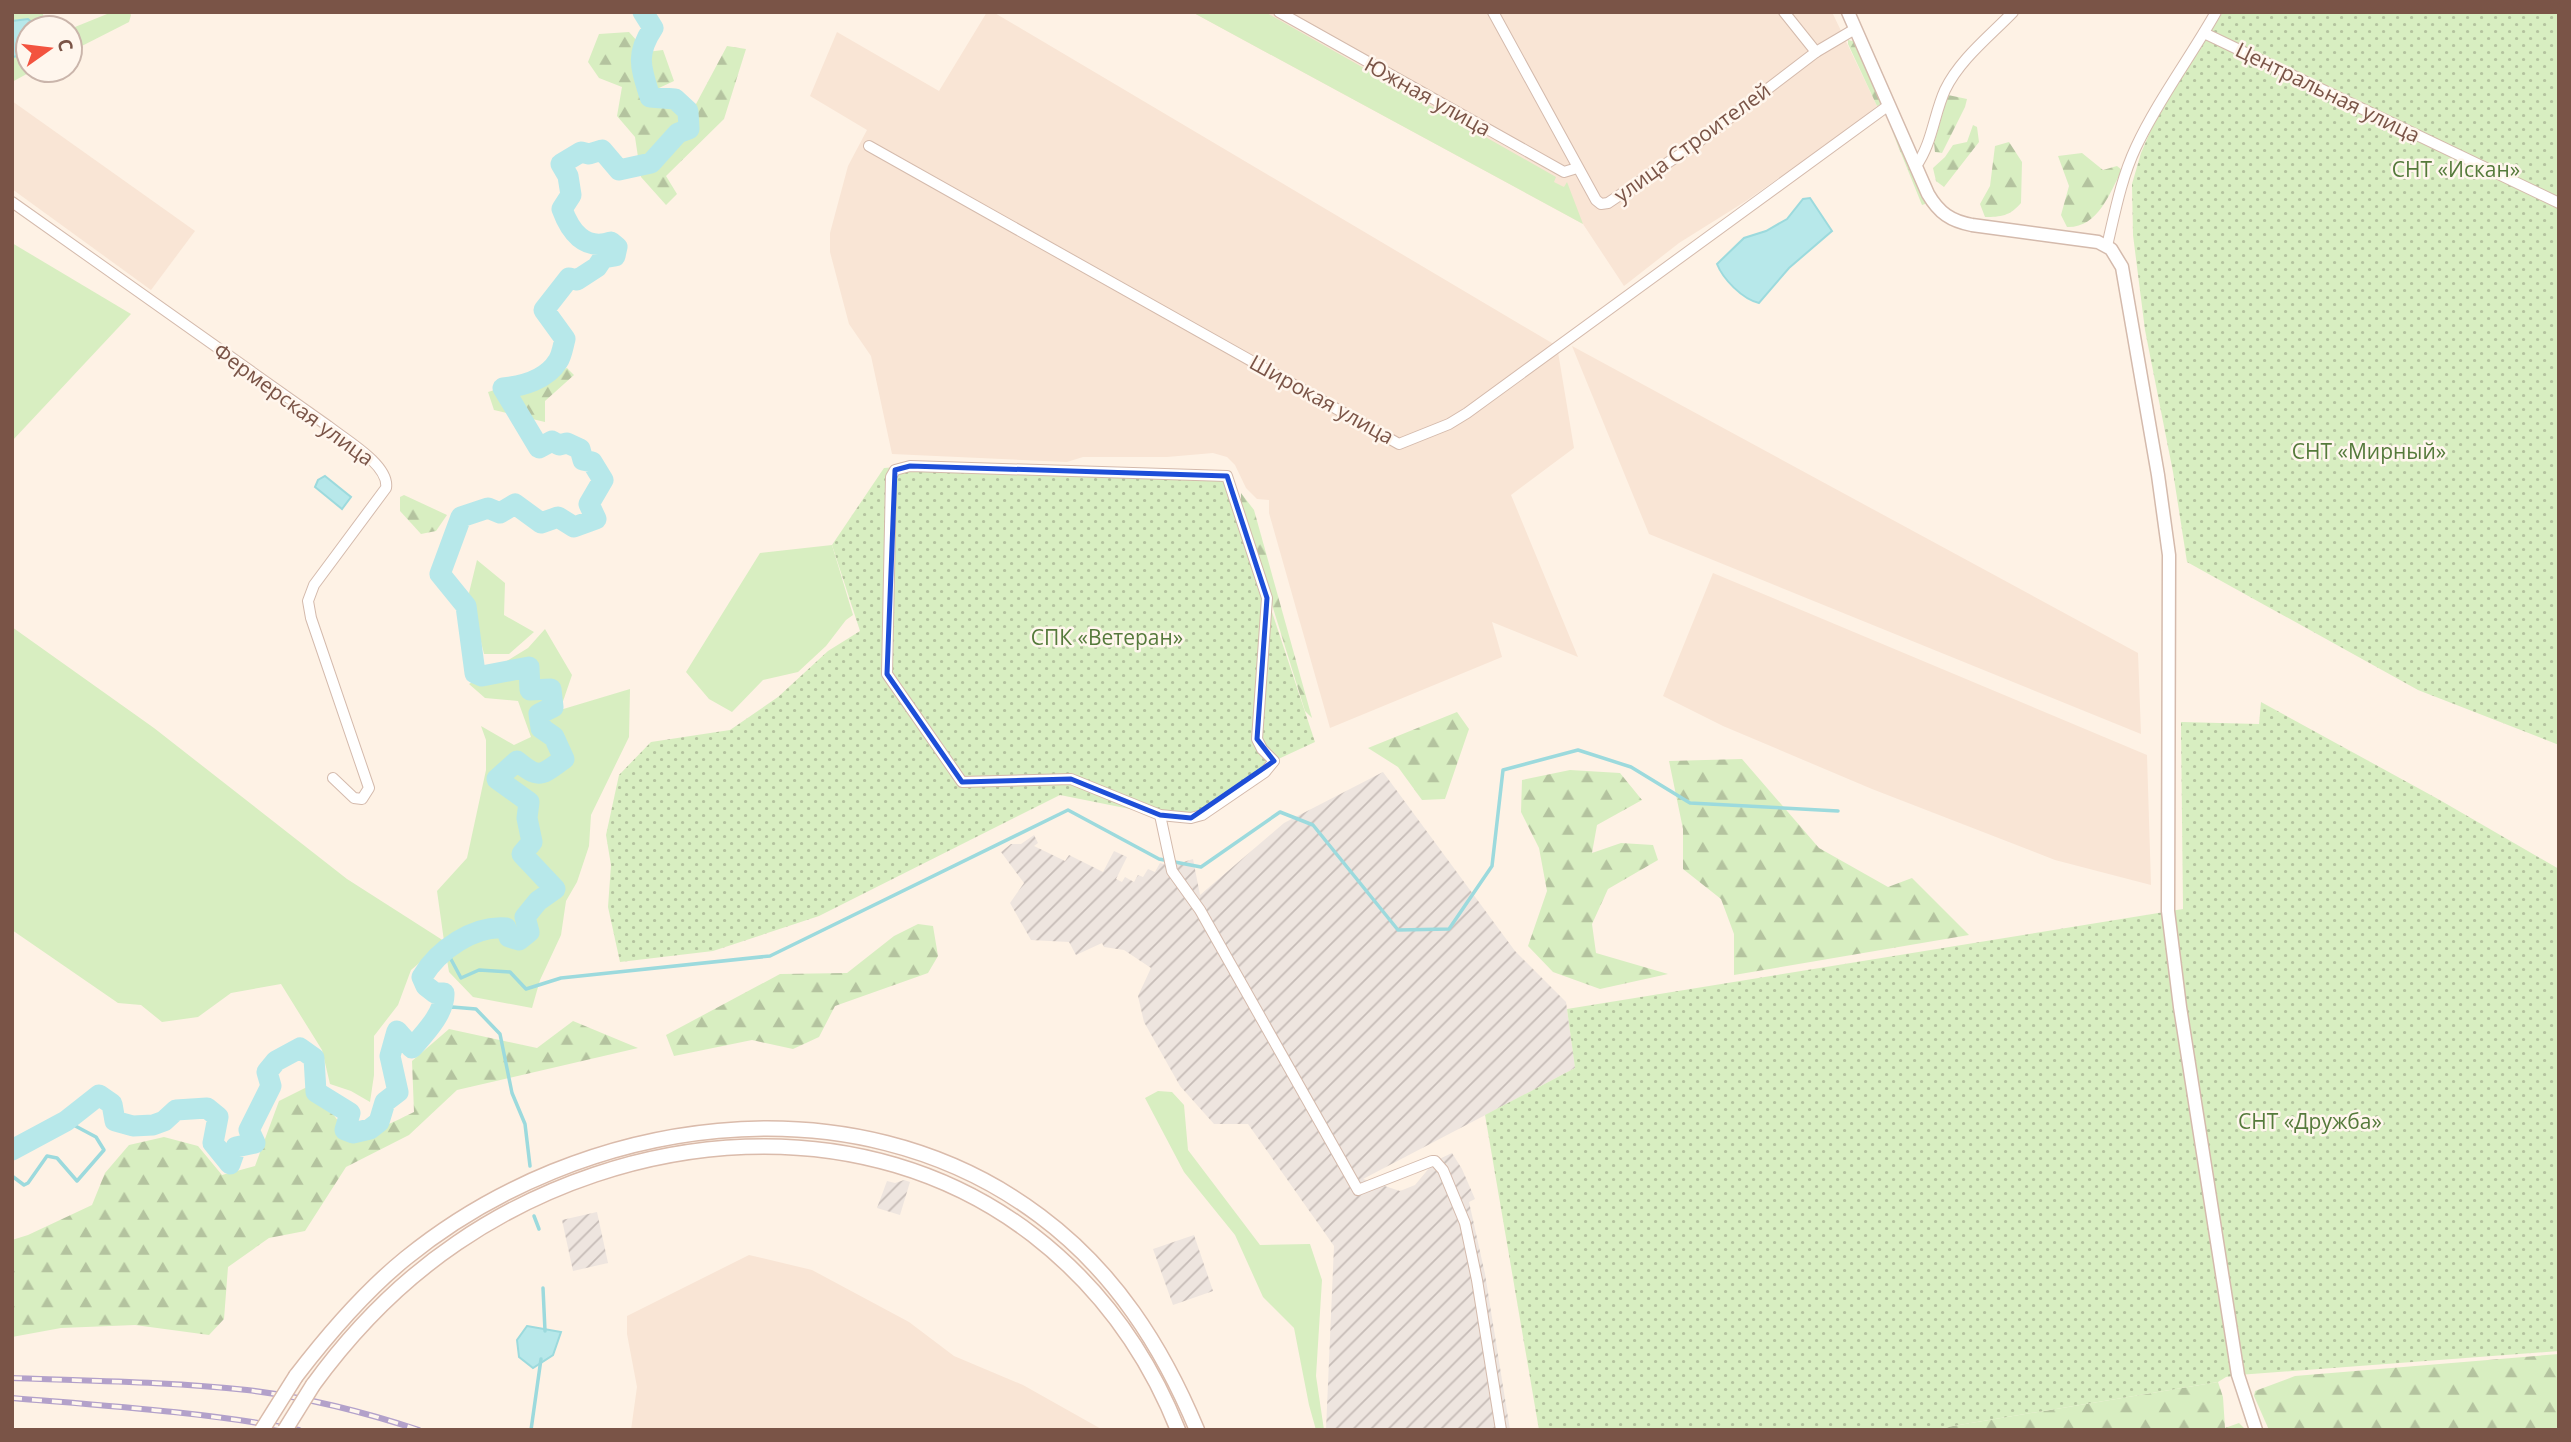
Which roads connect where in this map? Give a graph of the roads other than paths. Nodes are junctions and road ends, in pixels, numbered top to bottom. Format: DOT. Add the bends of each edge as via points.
graph roads {
  1 [pos="1279,12"];
  2 [pos="1493,12"];
  3 [pos="1784,12"];
  4 [pos="1848,12"];
  5 [pos="2013,12"];
  6 [pos="2216,12"];
  7 [pos="1855,29"];
  8 [pos="2207,34"];
  9 [pos="1816,52"];
  10 [pos="1889,105"];
  11 [pos="869,146"];
  12 [pos="1916,166"];
  13 [pos="1577,168"];
  14 [pos="12,202"];
  15 [pos="2559,203"];
  16 [pos="2108,246"];
  17 [pos="332,778"];
  18 [pos="1160,815"];
  19 [pos="262,1430"];
  20 [pos="285,1430"];
  21 [pos="1178,1430"];
  22 [pos="1197,1430"];
  23 [pos="1501,1430"];
  24 [pos="2256,1430"];
  1 -- 13 [label="street, Южная улица" via="1564,172"];
  2 -- 13 [label="street"];
  3 -- 9 [label="street"];
  4 -- 7 [label="street"];
  5 -- 12 [label="street" via="1954,74"];
  6 -- 8 [label="street"];
  7 -- 9 [label="street"];
  7 -- 10 [label="street"];
  8 -- 15 [label="street, Центральная улица"];
  8 -- 16 [label="street" via="2136,147 2121,187"];
  9 -- 13 [label="street, улица Строителей" via="1697,143 1608,203 1596,200"];
  10 -- 11 [label="street, Широкая улица" via="1467,413 1399,444"];
  10 -- 12 [label="street"];
  12 -- 16 [label="street" via="1937,209 1955,220"];
  14 -- 17 [label="street, Фермерская улица" via="328,426 384,475 386,488 322,572 308,601 369,788 362,799 354,798"];
  16 -- 24 [label="street" via="2119,260 2126,282 2167,528 2168,911 2238,1375"];
  18 -- 18 [label="street" via="1202,815 1274,761 1257,739 1267,598 1227,476 910,466 895,470 891,477 887,674 962,782 1071,779"];
  18 -- 23 [label="street" via="1176,879 1200,910 1358,1190 1432,1161 1443,1170 1465,1223"];
  19 -- 22 [label="main road, bridge" via="286,1390 337,1325 406,1258 446,1228 561,1168 641,1143 749,1128 864,1137 915,1151 1006,1193 1056,1228 1108,1279 1170,1368"];
  20 -- 21 [label="main road, bridge" via="313,1385 382,1304 472,1233 581,1180 636,1162 741,1147 805,1147 906,1166 960,1189 1011,1219 1081,1277 1130,1337"];
}
